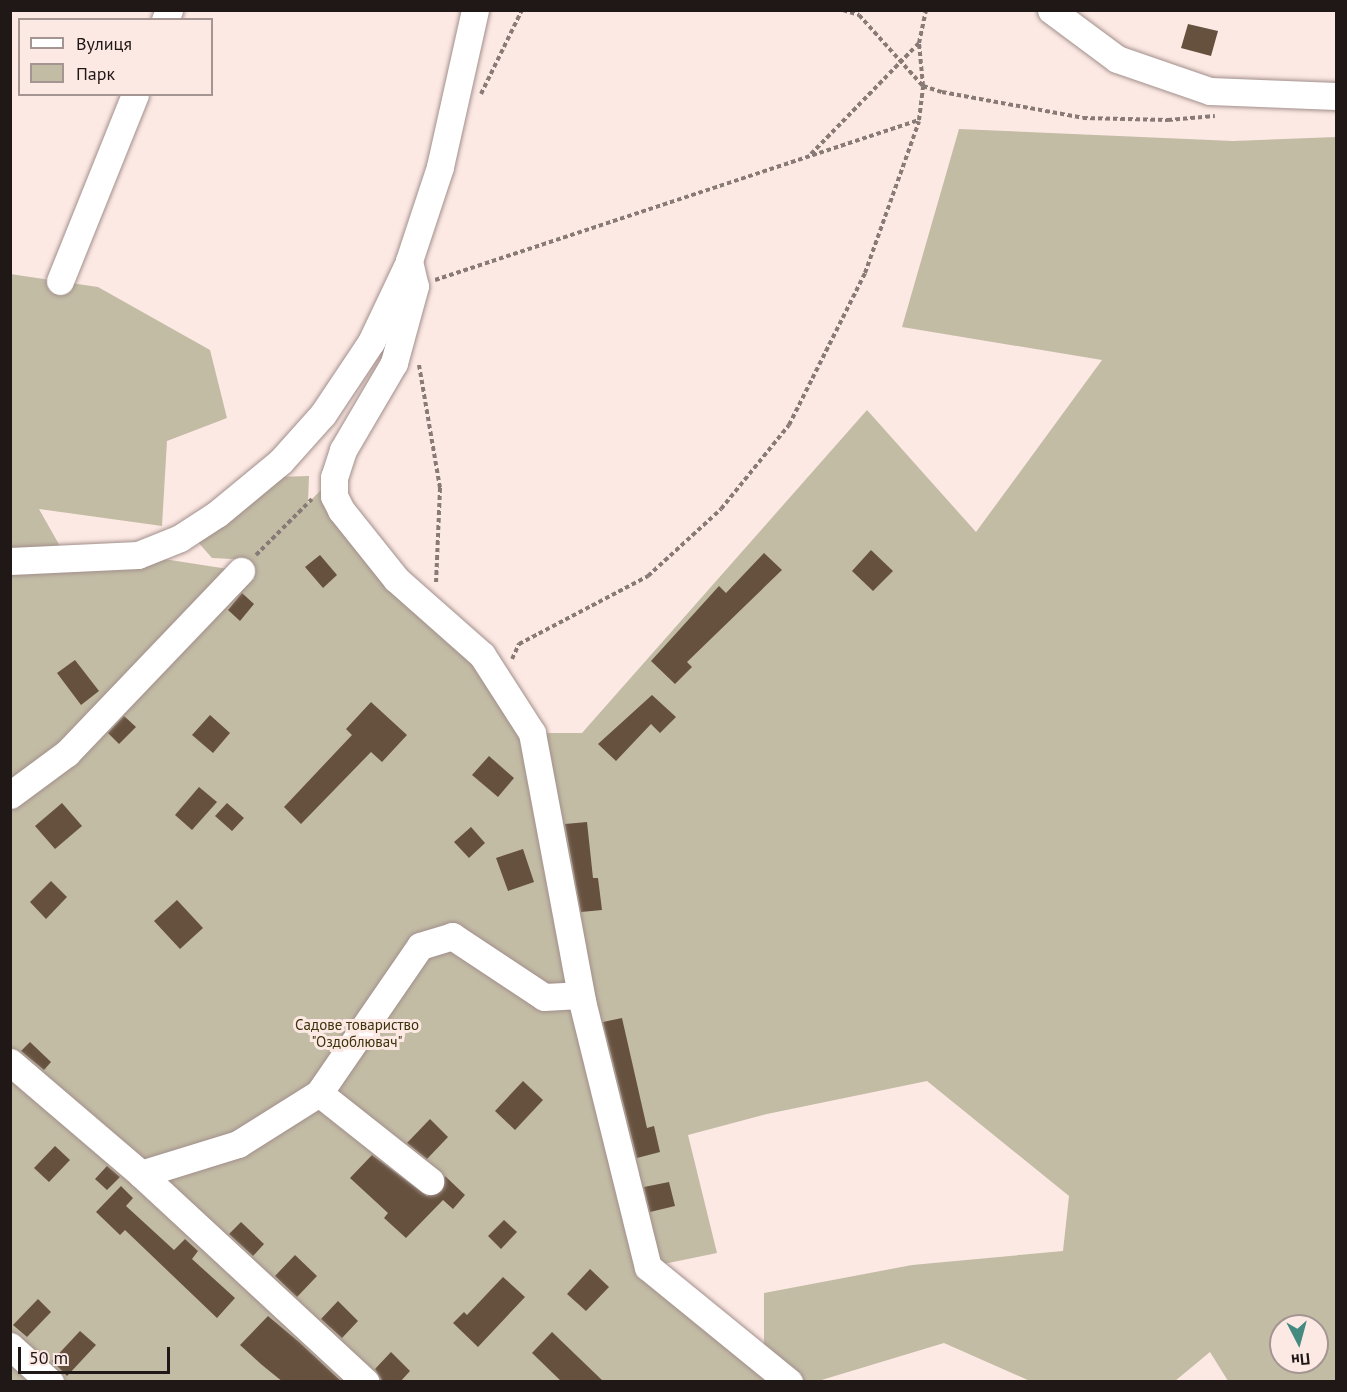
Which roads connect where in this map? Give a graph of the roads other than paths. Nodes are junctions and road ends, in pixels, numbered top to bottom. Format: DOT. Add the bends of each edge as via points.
graph roads {
  1 [pos="475,10"];
  2 [pos="1051,10"];
  3 [pos="134,96"];
  4 [pos="1336,96"];
  5 [pos="412,274"];
  6 [pos="60,281"];
  7 [pos="10,561"];
  8 [pos="241,571"];
  9 [pos="10,795"];
  10 [pos="580,995"];
  11 [pos="10,1062"];
  12 [pos="319,1093"];
  13 [pos="141,1174"];
  14 [pos="430,1181"];
  15 [pos="10,1346"];
  16 [pos="50,1382"];
  17 [pos="366,1382"];
  18 [pos="789,1382"];
  1 -- 5 [label="street"];
  2 -- 4 [label="street" via="1117,59 1210,91"];
  3 -- 6 [label="street"];
  5 -- 7 [label="street" via="323,414 281,461 217,514 180,538 138,555"];
  5 -- 10 [label="street" via="394,363 343,450 334,477 334,496 396,579 482,655 532,734"];
  8 -- 9 [label="street" via="67,753"];
  10 -- 12 [label="street" via="544,997 452,936 420,946"];
  10 -- 18 [label="street" via="648,1267"];
  11 -- 13 [label="street"];
  12 -- 13 [label="street" via="238,1144"];
  12 -- 14 [label="street"];
  13 -- 17 [label="street"];
  15 -- 16 [label="street"];
}
